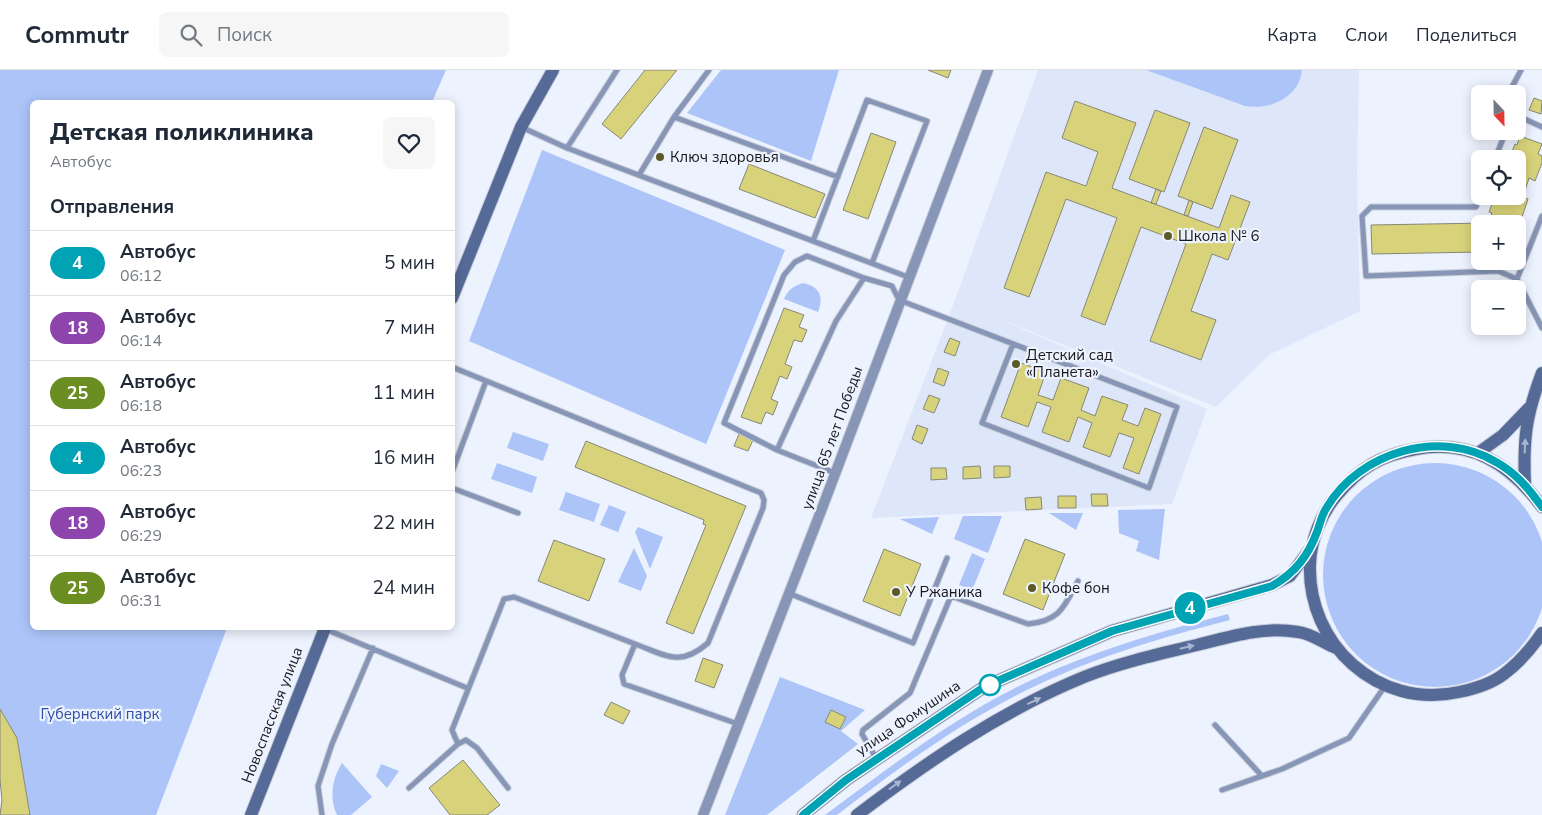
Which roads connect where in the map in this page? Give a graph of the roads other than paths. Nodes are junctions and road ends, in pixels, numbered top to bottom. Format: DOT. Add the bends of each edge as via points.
graph roads {
  1 [pos="553,70"];
  2 [pos="617,70"];
  3 [pos="709,70"];
  4 [pos="988,70"];
  5 [pos="1521,70"];
  6 [pos="1513,85"];
  7 [pos="674,117"];
  8 [pos="1526,120"];
  9 [pos="521,126"];
  10 [pos="1542,127"];
  11 [pos="567,148"];
  12 [pos="639,175"];
  13 [pos="838,177"];
  14 [pos="1476,205"];
  15 [pos="1542,216"];
  16 [pos="813,241"];
  17 [pos="872,264"];
  18 [pos="908,277"];
  19 [pos="864,278"];
  20 [pos="1517,279"];
  21 [pos="455,291"];
  22 [pos="899,300"];
  23 [pos="1542,328"];
  24 [pos="1013,344"];
  25 [pos="455,369"];
  26 [pos="1542,372"];
  27 [pos="491,383"];
  28 [pos="1529,408"];
  29 [pos="777,450"];
  30 [pos="1478,453"];
  31 [pos="455,464"];
  32 [pos="835,473"];
  33 [pos="1525,484"];
  34 [pos="455,489"];
  35 [pos="1542,507"];
  36 [pos="518,512"];
  37 [pos="1311,548"];
  38 [pos="947,558"];
  39 [pos="1078,581"];
  40 [pos="788,593"];
  41 [pos="323,630"];
  42 [pos="329,630"];
  43 [pos="1542,632"];
  44 [pos="635,644"];
  45 [pos="373,648"];
  46 [pos="1336,648"];
  47 [pos="1385,686"];
  48 [pos="467,688"];
  49 [pos="739,725"];
  50 [pos="1215,725"];
  51 [pos="458,744"];
  52 [pos="876,759"];
  53 [pos="1262,776"];
  54 [pos="409,788"];
  55 [pos="508,788"];
  56 [pos="1222,790"];
  57 [pos="870,811"];
  58 [pos="251,815"];
  59 [pos="322,815"];
  60 [pos="703,815"];
  61 [pos="803,815"];
  62 [pos="857,815"];
  1 -- 9 [label="main road"];
  2 -- 11 [label="lane"];
  3 -- 7 [label="lane"];
  4 -- 18 [label="street, улица 65 лет Победы"];
  5 -- 6 [label="lane"];
  7 -- 12 [label="lane"];
  7 -- 13 [label="lane"];
  8 -- 10 [label="lane"];
  9 -- 11 [label="lane"];
  9 -- 21 [label="main road"];
  11 -- 12 [label="lane"];
  12 -- 16 [label="lane"];
  13 -- 16 [label="lane"];
  13 -- 17 [label="lane" via="867,100 927,121"];
  14 -- 20 [label="lane" via="1371,207 1362,216 1366,276 1498,271"];
  15 -- 20 [label="lane"];
  16 -- 17 [label="lane"];
  17 -- 18 [label="lane"];
  18 -- 22 [label="street, улица 65 лет Победы"];
  19 -- 22 [label="lane" via="892,286"];
  19 -- 29 [label="lane" via="836,321"];
  19 -- 29 [label="lane" via="808,256 795,262 784,275 724,423"];
  20 -- 23 [label="lane"];
  22 -- 24 [label="lane"];
  22 -- 32 [label="street, улица 65 лет Победы"];
  24 -- 24 [label="lane" via="1177,408 1149,488 982,423"];
  25 -- 27 [label="lane"];
  26 -- 28 [label="main road"];
  27 -- 31 [label="lane" via="486,381"];
  27 -- 44 [label="lane" via="761,493 764,500 762,508 708,643 694,656 677,659"];
  28 -- 30 [label="main road" via="1503,435"];
  33 -- 28 [label="main road, one-way" via="1524,448"];
  29 -- 32 [label="lane"];
  30 -- 33 [label="main road" via="1496,461"];
  30 -- 37 [label="main road" via="1436,446 1393,453 1355,474 1326,507"];
  32 -- 40 [label="street, улица 65 лет Победы"];
  33 -- 35 [label="main road"];
  34 -- 36 [label="lane"];
  37 -- 46 [label="main road" via="1310,583 1318,618"];
  37 -- 52 [label="main road, улица Фомушина" via="1290,576 1272,586 1112,631 984,687"];
  38 -- 40 [label="lane" via="914,644"];
  39 -- 52 [label="lane" via="1062,610 1040,623 1028,624 952,596 910,693 863,730 862,734"];
  40 -- 49 [label="street, улица 65 лет Победы"];
  41 -- 58 [label="main road, Новоспасская улица"];
  42 -- 45 [label="lane"];
  43 -- 47 [label="main road" via="1528,654 1503,675 1475,689 1445,695 1415,694"];
  44 -- 48 [label="lane" via="508,597 504,599"];
  44 -- 49 [label="lane" via="622,675 624,684"];
  45 -- 48 [label="lane"];
  45 -- 59 [label="lane" via="332,744 318,786"];
  46 -- 47 [label="main road" via="1358,670"];
  57 -- 46 [label="main road, one-way" via="896,784 953,747 1012,711 1084,677 1165,652 1265,630 1299,632"];
  47 -- 53 [label="lane" via="1349,738"];
  48 -- 51 [label="lane" via="452,730"];
  49 -- 60 [label="street, улица 65 лет Победы"];
  50 -- 53 [label="lane"];
  51 -- 54 [label="lane"];
  51 -- 55 [label="lane" via="466,740 477,748"];
  52 -- 61 [label="main road, улица Фомушина"];
  53 -- 56 [label="lane"];
  57 -- 62 [label="main road"];
}
